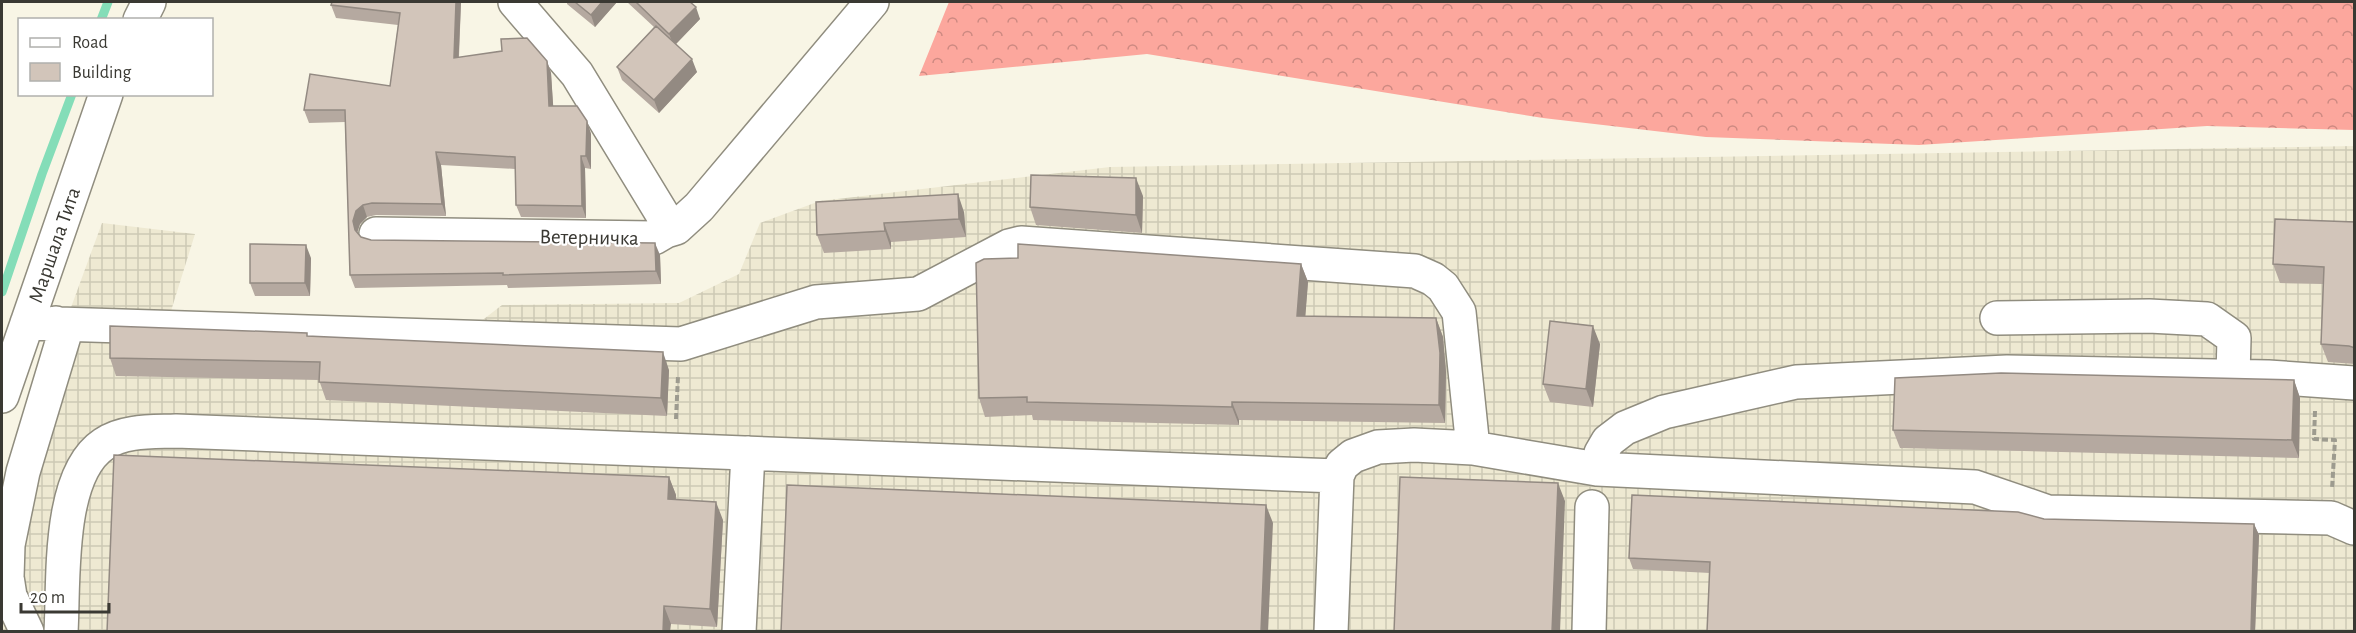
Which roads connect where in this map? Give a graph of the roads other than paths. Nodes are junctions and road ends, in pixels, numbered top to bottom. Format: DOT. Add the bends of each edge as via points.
graph roads {
  1 [pos="149,2"];
  2 [pos="515,2"];
  3 [pos="872,2"];
  4 [pos="141,18"];
  5 [pos="105,96"];
  6 [pos="666,231"];
  7 [pos="376,234"];
  8 [pos="1997,318"];
  9 [pos="42,323"];
  10 [pos="2233,376"];
  11 [pos="2355,384"];
  12 [pos="2,396"];
  13 [pos="1473,448"];
  14 [pos="748,453"];
  15 [pos="1597,470"];
  16 [pos="1337,476"];
  17 [pos="1592,507"];
  18 [pos="2343,523"];
  19 [pos="27,632"];
  20 [pos="61,632"];
  21 [pos="739,632"];
  22 [pos="1331,632"];
  23 [pos="1589,632"];
  1 -- 4 [label="street"];
  2 -- 6 [label="street, Ветерничка" via="576,74 664,217"];
  3 -- 6 [label="street" via="699,207 676,228"];
  5 -- 9 [label="street, Маршала Тита"];
  6 -- 7 [label="street, Ветерничка" via="654,238"];
  8 -- 10 [label="street" via="2207,319 2234,338"];
  9 -- 12 [label="street, Маршала Тита"];
  9 -- 13 [label="street" via="681,344 816,302 918,294 1021,243 1415,271 1443,287 1459,312"];
  9 -- 19 [label="street" via="64,336 23,472 8,545 10,596"];
  10 -- 11 [label="street"];
  10 -- 15 [label="street" via="2007,372 1796,382 1664,412 1625,428 1600,453"];
  13 -- 15 [label="street"];
  13 -- 16 [label="street" via="1378,447 1353,456"];
  14 -- 16 [label="street"];
  14 -- 20 [label="street" via="176,431 131,434 105,443 77,478 68,513"];
  14 -- 21 [label="street"];
  15 -- 18 [label="street" via="1975,487 2048,512"];
  16 -- 22 [label="street"];
  17 -- 23 [label="street"];
}
